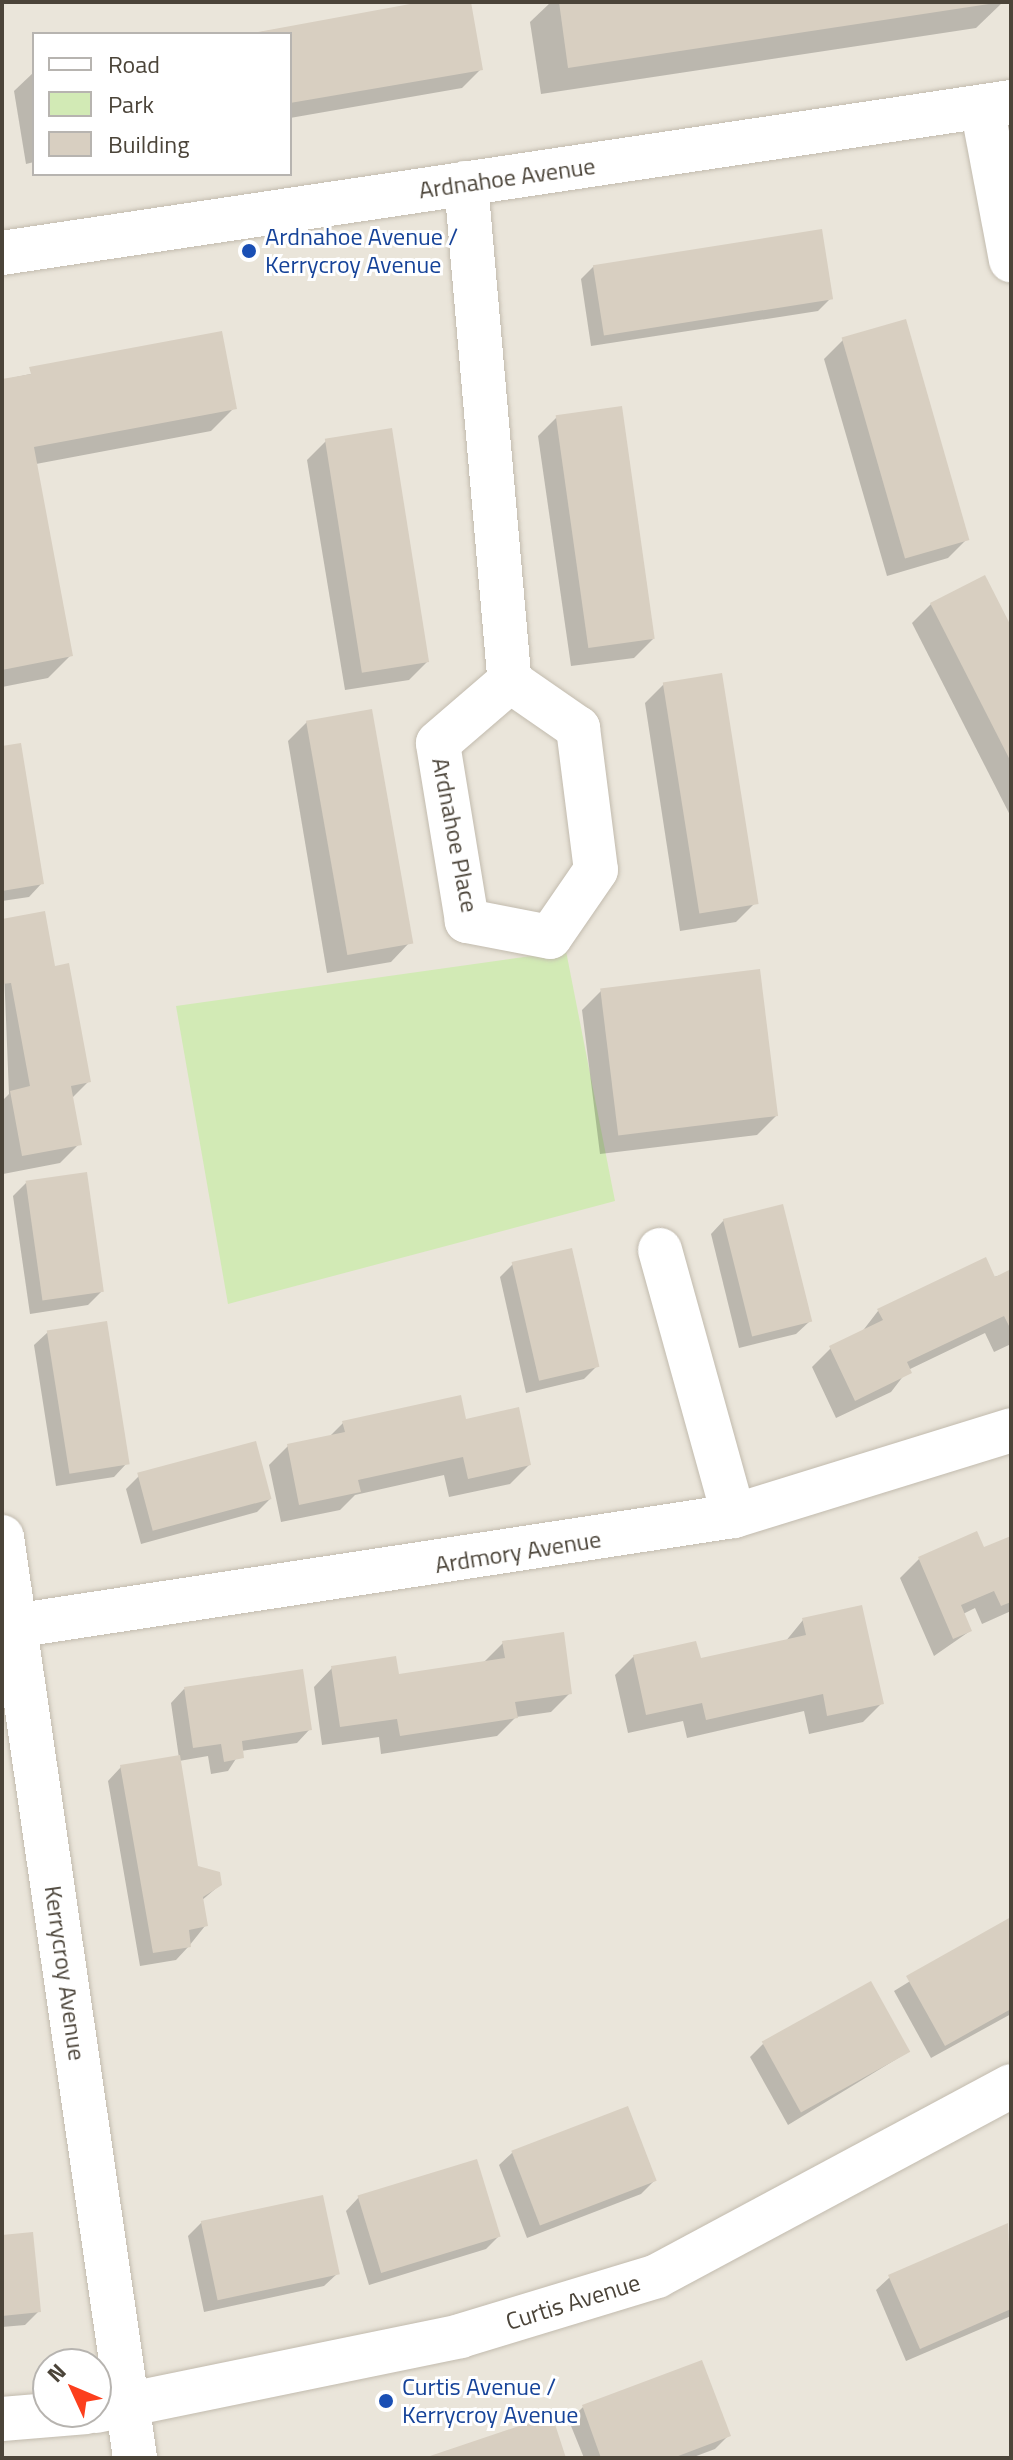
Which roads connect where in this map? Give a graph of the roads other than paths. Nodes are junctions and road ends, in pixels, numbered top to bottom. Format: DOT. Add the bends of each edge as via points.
graph roads {
  1 [pos="997,107"];
  2 [pos="466,183"];
  3 [pos="2,253"];
  4 [pos="1011,260"];
  5 [pos="510,681"];
  6 [pos="660,1250"];
  7 [pos="1011,1430"];
  8 [pos="734,1516"];
  9 [pos="2,1537"];
  10 [pos="14,1626"];
  11 [pos="1011,2086"];
  12 [pos="97,2348"];
  13 [pos="112,2409"];
  14 [pos="32,2417"];
  15 [pos="2,2419"];
  16 [pos="112,2423"];
  17 [pos="135,2458"];
  1 -- 2 [label="street, Ardnahoe Avenue"];
  1 -- 4 [label="street"];
  2 -- 3 [label="street, Ardnahoe Avenue"];
  2 -- 5 [label="street"];
  5 -- 5 [label="street, Ardnahoe Place" via="578,728 596,870 550,937 467,921 438,743"];
  6 -- 8 [label="street"];
  7 -- 8 [label="street, Ardmory Avenue"];
  8 -- 10 [label="street, Ardmory Avenue"];
  9 -- 10 [label="street, Kerrycroy Avenue"];
  10 -- 12 [label="street, Kerrycroy Avenue"];
  11 -- 13 [label="street, Curtis Avenue" via="657,2276 460,2336"];
  14 -- 15 [label="street, Curtis Avenue"];
  16 -- 17 [label="street, Kerrycroy Avenue"];
}
